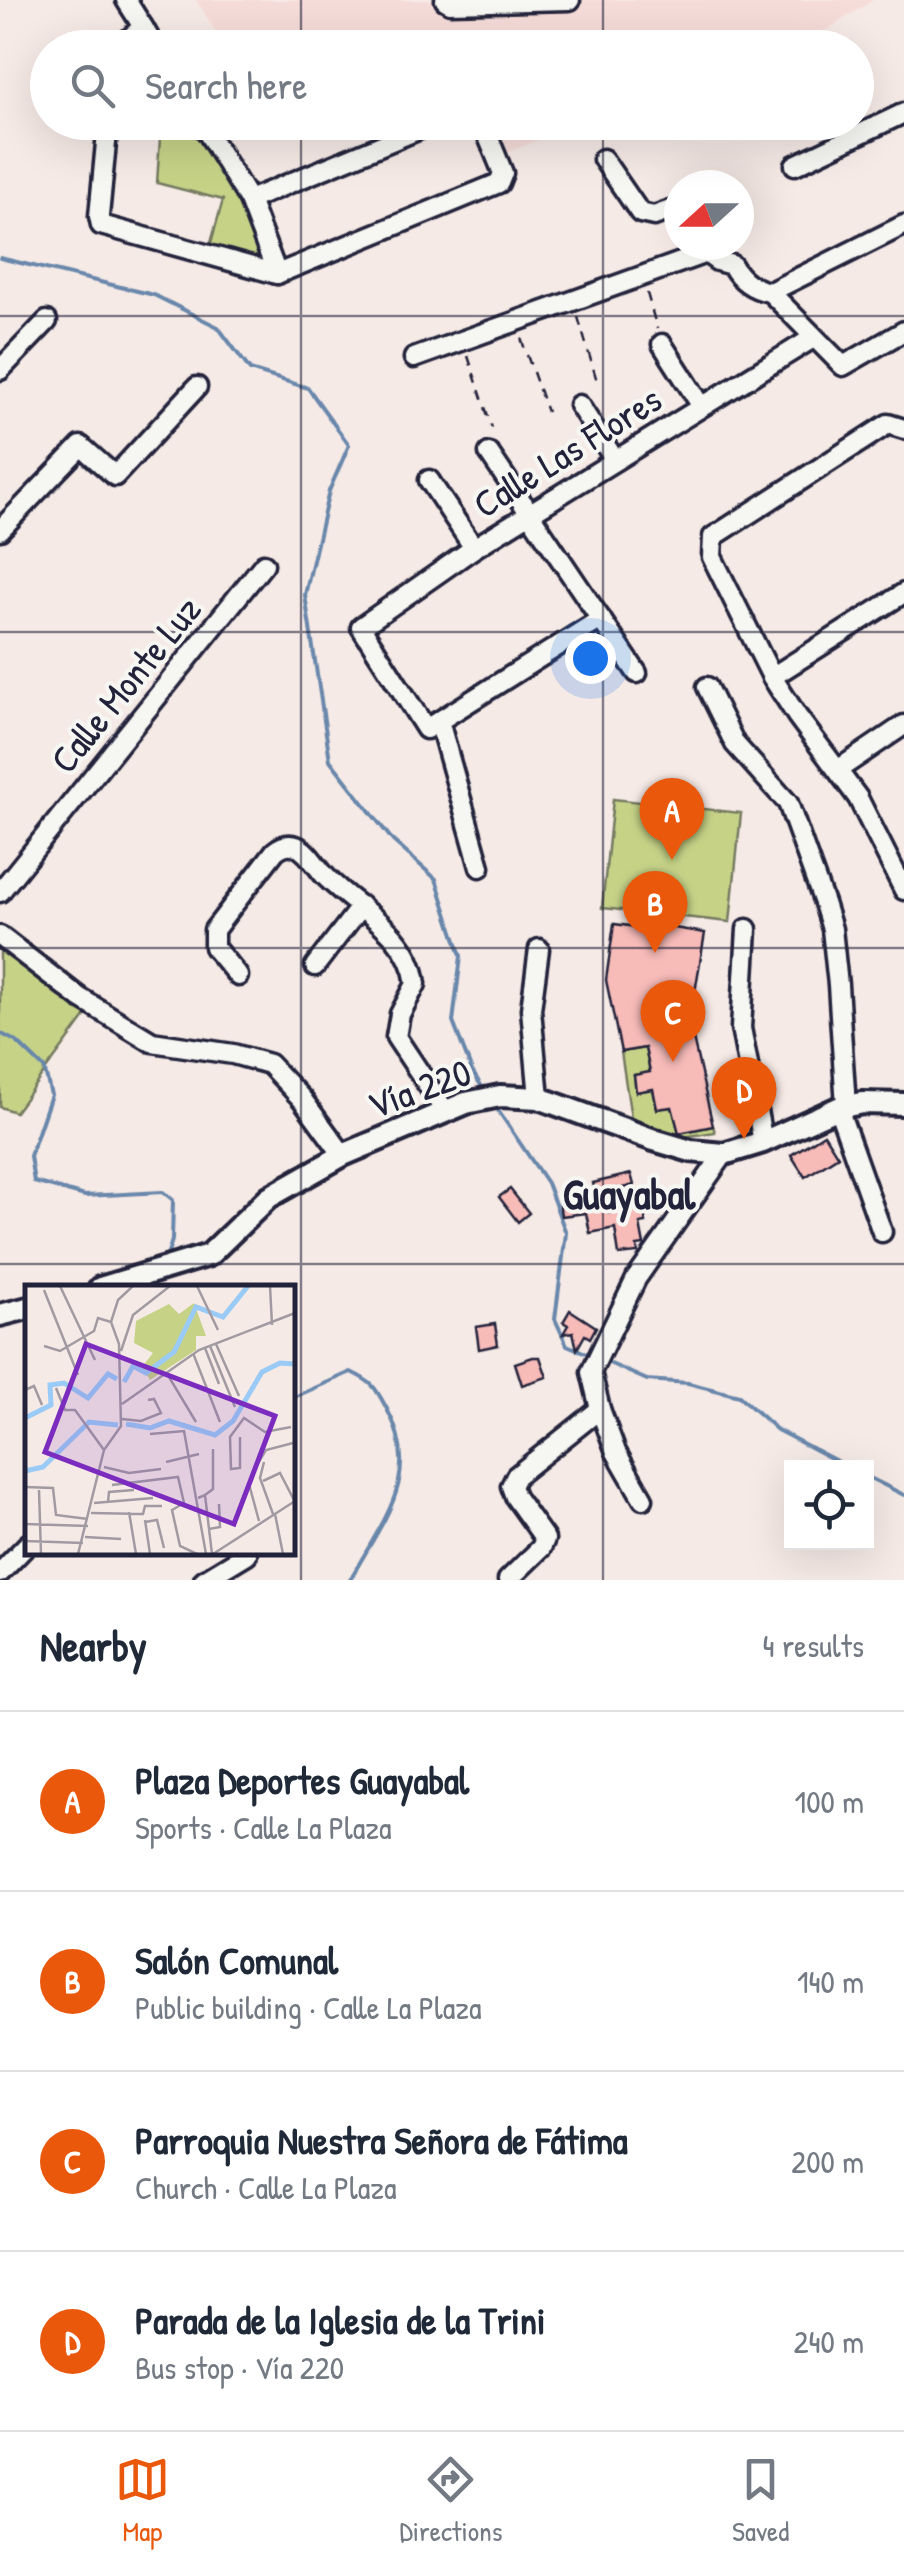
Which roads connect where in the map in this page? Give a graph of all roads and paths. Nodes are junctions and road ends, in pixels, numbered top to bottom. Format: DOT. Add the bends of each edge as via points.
graph roads {
  1 [pos="126,0"];
  2 [pos="445,0"];
  3 [pos="502,0"];
  4 [pos="570,0"];
  5 [pos="143,28"];
  6 [pos="140,30"];
  7 [pos="904,114"];
  8 [pos="874,128"];
  9 [pos="106,140"];
  10 [pos="213,140"];
  11 [pos="394,140"];
  12 [pos="489,140"];
  13 [pos="848,140"];
  14 [pos="603,160"];
  15 [pos="795,165"];
  16 [pos="249,200"];
  17 [pos="664,212"];
  18 [pos="904,225"];
  19 [pos="731,260"];
  20 [pos="732,264"];
  21 [pos="278,274"];
  22 [pos="643,277"];
  23 [pos="770,292"];
  24 [pos="573,302"];
  25 [pos="47,321"];
  26 [pos="516,322"];
  27 [pos="904,331"];
  28 [pos="813,338"];
  29 [pos="661,340"];
  30 [pos="463,341"];
  31 [pos="414,358"];
  32 [pos="0,370"];
  33 [pos="597,381"];
  34 [pos="197,386"];
  35 [pos="701,404"];
  36 [pos="580,405"];
  37 [pos="546,412"];
  38 [pos="492,428"];
  39 [pos="904,430"];
  40 [pos="490,452"];
  41 [pos="616,460"];
  42 [pos="429,480"];
  43 [pos="530,513"];
  44 [pos="0,530"];
  45 [pos="474,548"];
  46 [pos="264,564"];
  47 [pos="904,593"];
  48 [pos="601,619"];
  49 [pos="637,673"];
  50 [pos="772,677"];
  51 [pos="707,686"];
  52 [pos="439,721"];
  53 [pos="904,725"];
  54 [pos="839,769"];
  55 [pos="480,867"];
  56 [pos="904,890"];
  57 [pos="0,892"];
  58 [pos="360,906"];
  59 [pos="747,929"];
  60 [pos="0,936"];
  61 [pos="539,950"];
  62 [pos="314,966"];
  63 [pos="238,976"];
  64 [pos="538,1098"];
  65 [pos="904,1104"];
  66 [pos="842,1107"];
  67 [pos="445,1111"];
  68 [pos="763,1142"];
  69 [pos="724,1154"];
  70 [pos="343,1155"];
  71 [pos="882,1232"];
  72 [pos="111,1285"];
  73 [pos="25,1309"];
  74 [pos="0,1315"];
  75 [pos="600,1410"];
  76 [pos="643,1499"];
  77 [pos="25,1547"];
  78 [pos="245,1555"];
  79 [pos="0,1574"];
  80 [pos="204,1580"];
  81 [pos="508,1580"];
  1 -- 5 [label="street"];
  2 -- 3 [label="street"];
  3 -- 4 [label="street"];
  5 -- 6 [label="street"];
  7 -- 8 [label="street"];
  9 -- 21 [label="street" via="102,226"];
  10 -- 16 [label="street"];
  11 -- 16 [label="street"];
  12 -- 21 [label="street" via="502,180"];
  13 -- 15 [label="street"];
  14 -- 17 [label="street" via="640,213"];
  16 -- 21 [label="street"];
  18 -- 23 [label="street"];
  19 -- 20 [label="street"];
  20 -- 22 [label="street" via="706,253"];
  20 -- 23 [label="street" via="738,276"];
  22 -- 24 [label="street"];
  22 -- 29 [label="path"];
  23 -- 28 [label="street"];
  24 -- 26 [label="street"];
  24 -- 33 [label="path"];
  25 -- 32 [label="street"];
  26 -- 30 [label="street"];
  26 -- 37 [label="path"];
  27 -- 28 [label="street" via="843,366"];
  28 -- 35 [label="street, Calle Las Flores"];
  29 -- 35 [label="street"];
  30 -- 31 [label="street"];
  30 -- 38 [label="path"];
  34 -- 44 [label="street" via="115,476 82,446"];
  35 -- 41 [label="street, Calle Las Flores"];
  36 -- 41 [label="street"];
  39 -- 50 [label="street" via="888,424 713,537 712,556"];
  40 -- 43 [label="street"];
  41 -- 43 [label="street, Calle Las Flores"];
  42 -- 45 [label="street"];
  43 -- 45 [label="street, Calle Las Flores"];
  43 -- 48 [label="street"];
  45 -- 52 [label="street, Calle Las Flores" via="361,628 426,729"];
  46 -- 57 [label="street, Calle Monte Luz"];
  47 -- 50 [label="street"];
  48 -- 49 [label="street"];
  48 -- 52 [label="street"];
  50 -- 54 [label="street"];
  51 -- 66 [label="street" via="735,744 788,804 824,904 834,948"];
  52 -- 55 [label="street"];
  53 -- 54 [label="street"];
  54 -- 56 [label="street"];
  58 -- 62 [label="street"];
  58 -- 63 [label="street" via="300,848 282,845 214,930 214,947"];
  58 -- 67 [label="street" via="387,928 415,973 396,1037"];
  59 -- 68 [label="street" via="741,1028"];
  60 -- 70 [label="street" via="80,998 152,1042 269,1064"];
  61 -- 64 [label="street" via="531,1009"];
  64 -- 67 [label="main road, Vía 220" via="500,1096"];
  64 -- 69 [label="main road, Vía 220" via="654,1140"];
  65 -- 66 [label="main road, Vía 220"];
  66 -- 68 [label="main road, Vía 220"];
  66 -- 71 [label="street"];
  67 -- 70 [label="main road, Vía 220"];
  68 -- 69 [label="main road, Vía 220"];
  69 -- 75 [label="street" via="636,1278 591,1372"];
  70 -- 72 [label="main road, Vía 220" via="268,1197 209,1255"];
  73 -- 74 [label="main road"];
  75 -- 76 [label="street"];
  75 -- 81 [label="street" via="516,1476 515,1497 545,1540"];
  77 -- 79 [label="street"];
  78 -- 80 [label="street"];
}
